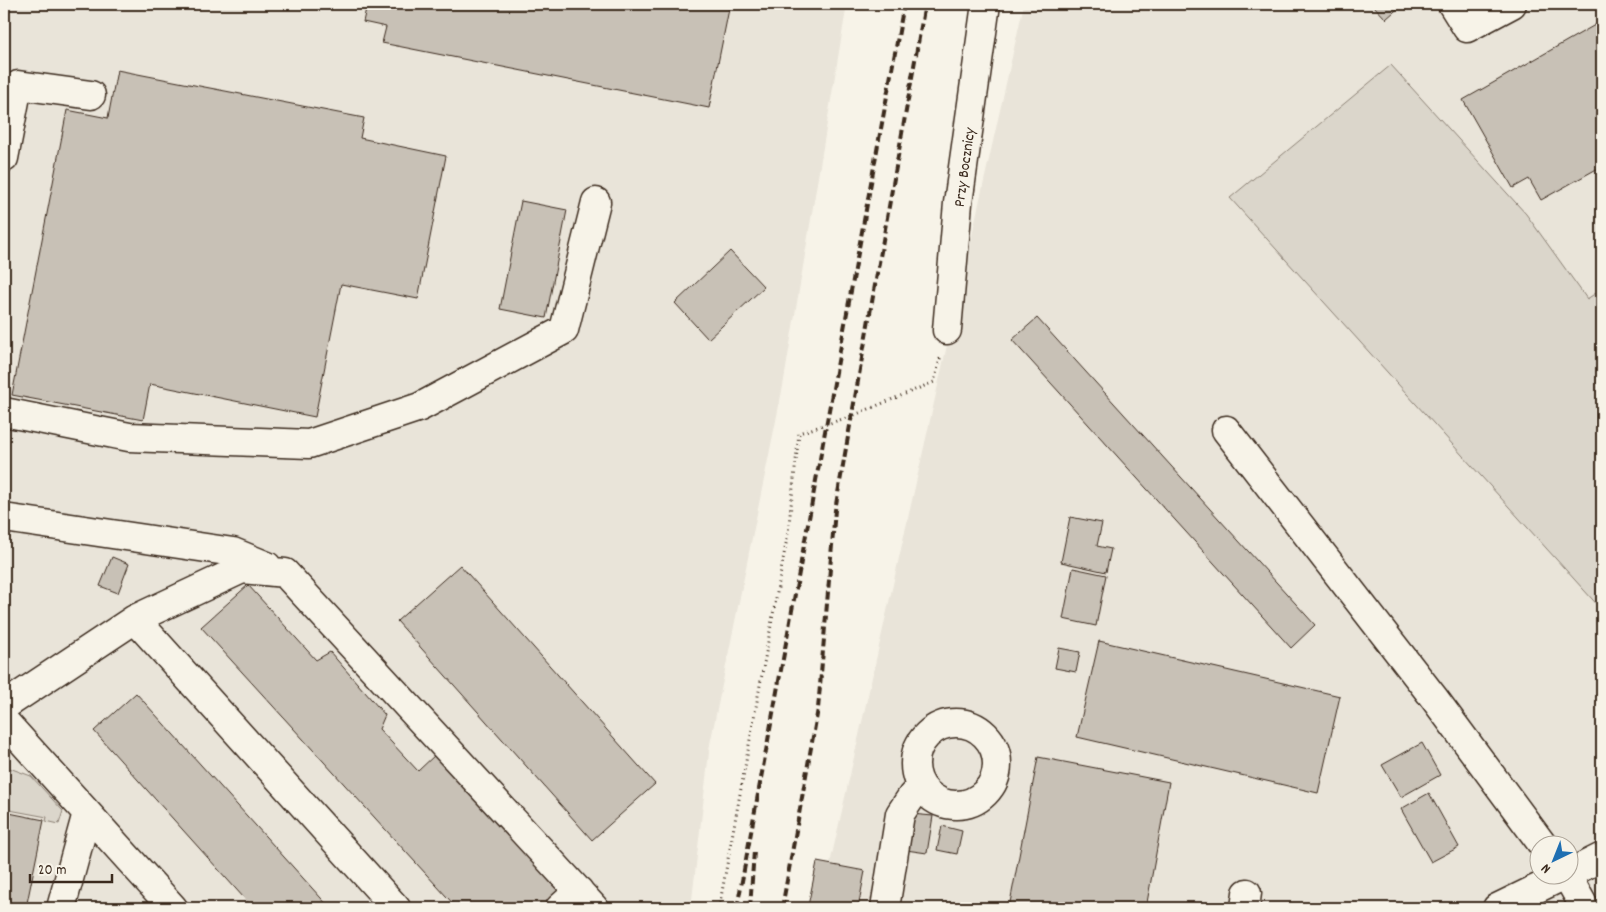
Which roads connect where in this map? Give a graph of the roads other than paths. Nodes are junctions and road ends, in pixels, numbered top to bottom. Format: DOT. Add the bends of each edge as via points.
graph roads {
  1 [pos="986,4"];
  2 [pos="1452,4"];
  3 [pos="1512,4"];
  4 [pos="91,95"];
  5 [pos="4,158"];
  6 [pos="596,202"];
  7 [pos="947,330"];
  8 [pos="4,412"];
  9 [pos="1226,430"];
  10 [pos="4,518"];
  11 [pos="285,573"];
  12 [pos="135,619"];
  13 [pos="4,706"];
  14 [pos="4,720"];
  15 [pos="921,786"];
  16 [pos="87,813"];
  17 [pos="1535,834"];
  18 [pos="1602,857"];
  19 [pos="1578,869"];
  20 [pos="1546,884"];
  21 [pos="1572,884"];
  22 [pos="578,902"];
  23 [pos="61,908"];
  24 [pos="173,908"];
  25 [pos="396,908"];
  26 [pos="885,908"];
  27 [pos="1497,908"];
  28 [pos="1585,908"];
  1 -- 7 [label="street, Przy Bocznicy" via="958,202"];
  2 -- 3 [label="street" via="1467,28"];
  4 -- 5 [label="street" via="18,85"];
  6 -- 8 [label="street" via="564,330 420,407 309,444 129,437"];
  9 -- 17 [label="street" via="1434,698"];
  10 -- 11 [label="street" via="233,552"];
  11 -- 12 [label="street" via="242,568"];
  11 -- 22 [label="street"];
  12 -- 13 [label="street"];
  12 -- 25 [label="street"];
  14 -- 16 [label="street"];
  15 -- 26 [label="street" via="900,814"];
  16 -- 23 [label="street"];
  16 -- 24 [label="street"];
  18 -- 19 [label="street"];
  20 -- 27 [label="street"];
  21 -- 28 [label="street"];
}
